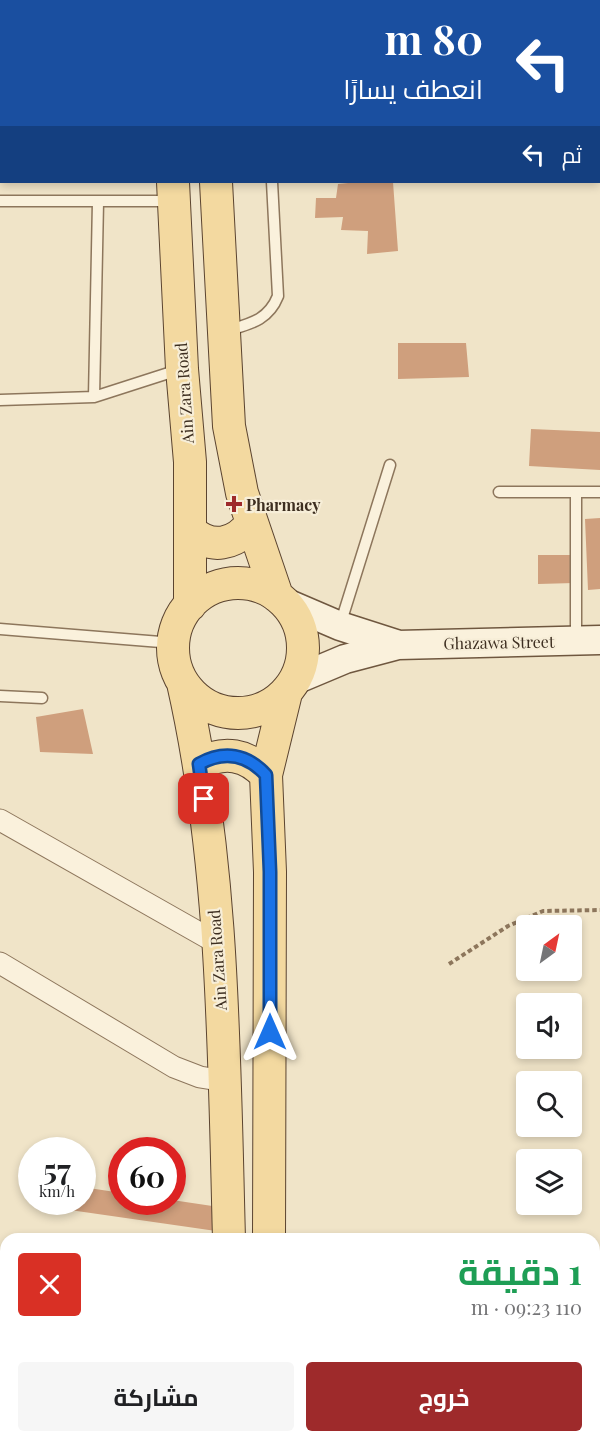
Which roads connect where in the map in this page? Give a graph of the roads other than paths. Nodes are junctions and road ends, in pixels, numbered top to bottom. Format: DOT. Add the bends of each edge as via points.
graph roads {
  1 [pos="216,183"];
  2 [pos="272,183"];
  3 [pos="173,191"];
  4 [pos="0,201"];
  5 [pos="98,202"];
  6 [pos="223,332"];
  7 [pos="182,369"];
  8 [pos="94,398"];
  9 [pos="0,400"];
  10 [pos="390,465"];
  11 [pos="499,492"];
  12 [pos="600,492"];
  13 [pos="576,493"];
  14 [pos="250,524"];
  15 [pos="191,531"];
  16 [pos="280,599"];
  17 [pos="190,605"];
  18 [pos="340,626"];
  19 [pos="0,629"];
  20 [pos="588,640"];
  21 [pos="173,643"];
  22 [pos="398,645"];
  23 [pos="183,683"];
  24 [pos="291,686"];
  25 [pos="0,696"];
  26 [pos="42,698"];
  27 [pos="199,764"];
  28 [pos="266,775"];
  29 [pos="0,820"];
  30 [pos="217,943"];
  31 [pos="0,963"];
  32 [pos="225,1081"];
  33 [pos="229,1233"];
  34 [pos="269,1233"];
  1 -- 6 [label="main road"];
  2 -- 6 [label="lane" via="278,296 265,317"];
  3 -- 5 [label="lane"];
  3 -- 7 [label="main road, Ain Zara Road"];
  4 -- 5 [label="lane"];
  5 -- 8 [label="lane"];
  6 -- 14 [label="main road" via="228,426"];
  7 -- 8 [label="lane"];
  7 -- 15 [label="main road, Ain Zara Road"];
  8 -- 9 [label="lane"];
  10 -- 18 [label="lane"];
  11 -- 13 [label="lane"];
  12 -- 13 [label="lane"];
  13 -- 20 [label="lane"];
  14 -- 15 [label="main road" via="237,538 217,544 198,538"];
  14 -- 16 [label="main road"];
  15 -- 17 [label="main road, Ain Zara Road"];
  16 -- 17 [label="main road" via="255,586 232,584 216,587"];
  16 -- 18 [label="main road, Ghazawa Street"];
  16 -- 24 [label="main road" via="299,625 303,639 302,660"];
  17 -- 21 [label="main road"];
  18 -- 22 [label="main road, Ghazawa Street"];
  19 -- 21 [label="lane"];
  20 -- 22 [label="main road, Ghazawa Street"];
  21 -- 23 [label="main road" via="175,664"];
  22 -- 24 [label="main road, Ghazawa Street" via="345,658"];
  23 -- 24 [label="main road" via="204,704 232,713 261,709"];
  23 -- 27 [label="main road, Ain Zara Road"];
  24 -- 28 [label="main road"];
  25 -- 26 [label="lane"];
  27 -- 28 [label="main road" via="218,755 229,755 250,761"];
  27 -- 30 [label="main road, Ain Zara Road"];
  28 -- 34 [label="main road" via="270,872"];
  29 -- 30 [label="street"];
  30 -- 32 [label="main road, Ain Zara Road"];
  31 -- 32 [label="street" via="174,1067"];
  32 -- 33 [label="main road, Ain Zara Road"];
}
